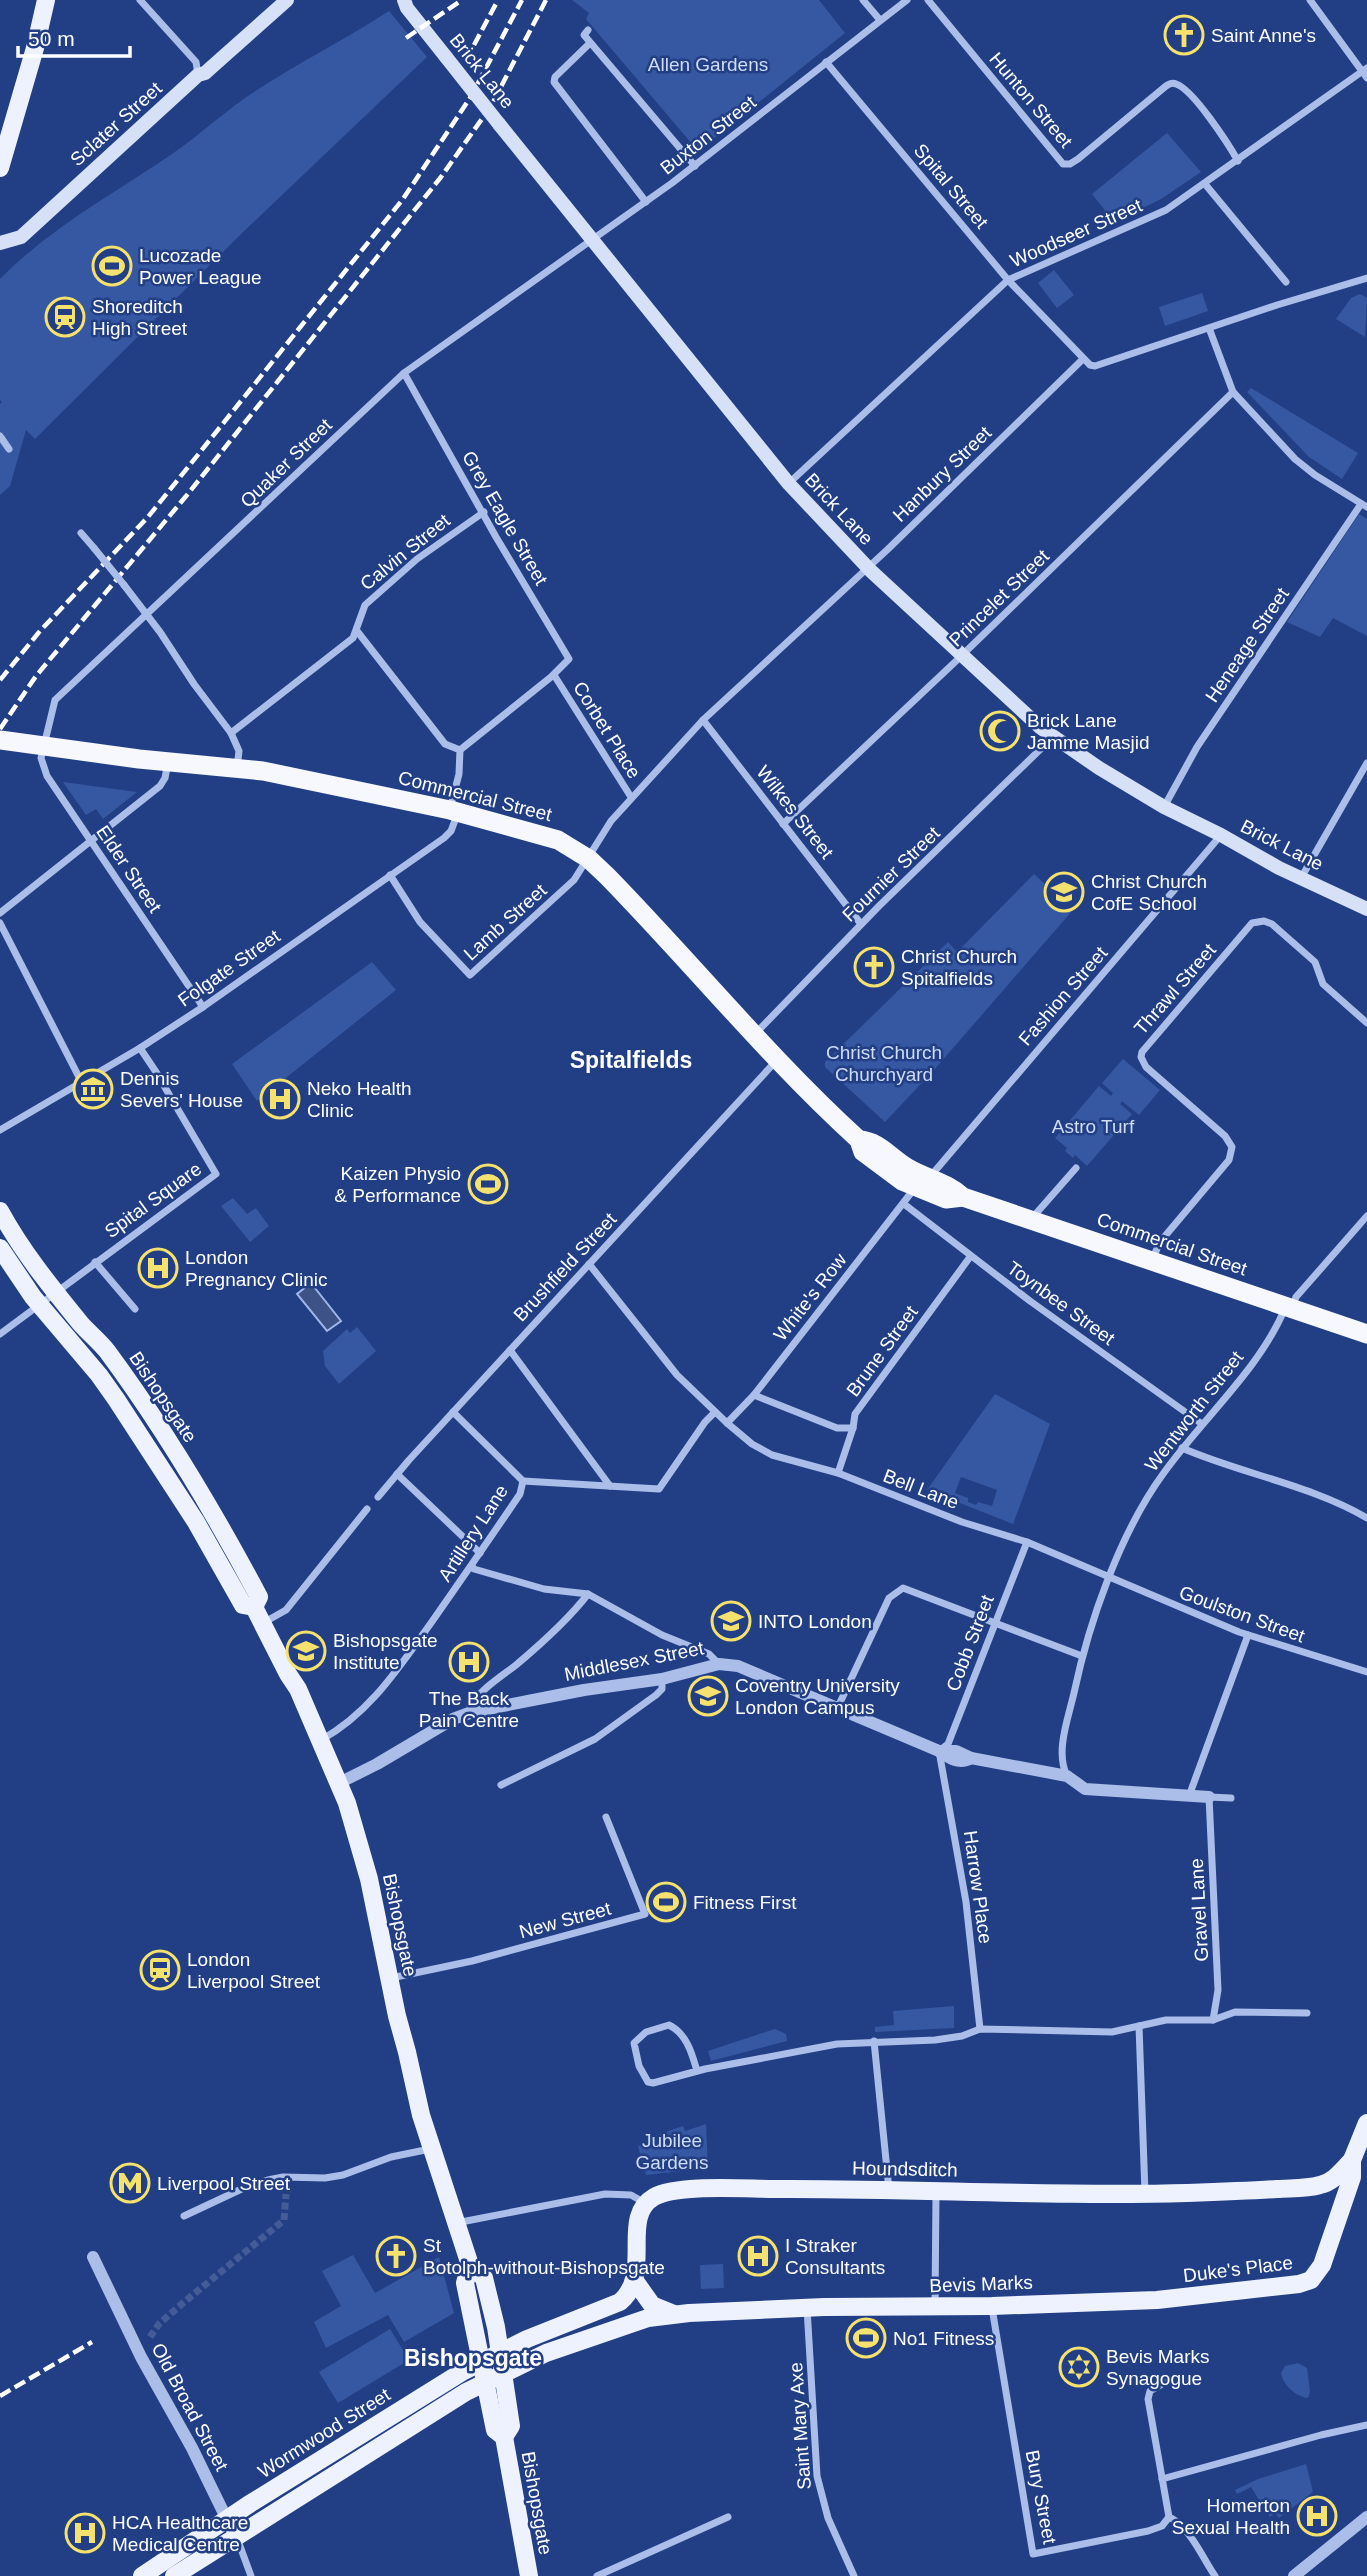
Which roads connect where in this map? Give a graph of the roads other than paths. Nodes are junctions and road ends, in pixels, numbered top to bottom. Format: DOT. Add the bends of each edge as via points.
graph roads {
  1 [pos="46,0"];
  2 [pos="140,0"];
  3 [pos="287,0"];
  4 [pos="404,0"];
  5 [pos="863,0"];
  6 [pos="907,0"];
  7 [pos="928,0"];
  8 [pos="1310,0"];
  9 [pos="880,20"];
  10 [pos="588,30"];
  11 [pos="590,43"];
  12 [pos="826,62"];
  13 [pos="1365,73"];
  14 [pos="198,75"];
  15 [pos="3,149"];
  16 [pos="1238,161"];
  17 [pos="695,166"];
  18 [pos="0,168"];
  19 [pos="1205,184"];
  20 [pos="646,202"];
  21 [pos="593,241"];
  22 [pos="0,243"];
  23 [pos="1367,278"];
  24 [pos="1008,280"];
  25 [pos="1286,282"];
  26 [pos="1209,328"];
  27 [pos="1083,359"];
  28 [pos="404,373"];
  29 [pos="1233,392"];
  30 [pos="0,436"];
  31 [pos="9,449"];
  32 [pos="789,484"];
  33 [pos="1364,506"];
  34 [pos="484,512"];
  35 [pos="81,533"];
  36 [pos="868,568"];
  37 [pos="148,615"];
  38 [pos="357,631"];
  39 [pos="961,656"];
  40 [pos="554,675"];
  41 [pos="703,720"];
  42 [pos="232,733"];
  43 [pos="1053,737"];
  44 [pos="2,741"];
  45 [pos="44,745"];
  46 [pos="460,750"];
  47 [pos="167,762"];
  48 [pos="1367,763"];
  49 [pos="237,768"];
  50 [pos="631,797"];
  51 [pos="1164,807"];
  52 [pos="454,811"];
  53 [pos="783,824"];
  54 [pos="1222,835"];
  55 [pos="91,842"];
  56 [pos="589,859"];
  57 [pos="390,875"];
  58 [pos="1301,878"];
  59 [pos="1367,909"];
  60 [pos="0,913"];
  61 [pos="0,923"];
  62 [pos="861,925"];
  63 [pos="203,1007"];
  64 [pos="1367,1023"];
  65 [pos="753,1036"];
  66 [pos="140,1048"];
  67 [pos="777,1060"];
  68 [pos="82,1083"];
  69 [pos="0,1130"];
  70 [pos="1076,1168"];
  71 [pos="922,1183"];
  72 [pos="904,1205"];
  73 [pos="0,1211"];
  74 [pos="1367,1216"];
  75 [pos="1031,1220"];
  76 [pos="0,1248"];
  77 [pos="970,1257"];
  78 [pos="1152,1261"];
  79 [pos="95,1262"];
  80 [pos="589,1264"];
  81 [pos="55,1293"];
  82 [pos="40,1304"];
  83 [pos="1289,1307"];
  84 [pos="135,1309"];
  85 [pos="0,1334"];
  86 [pos="1367,1334"];
  87 [pos="510,1350"];
  88 [pos="754,1395"];
  89 [pos="453,1412"];
  90 [pos="715,1412"];
  91 [pos="727,1423"];
  92 [pos="1202,1424"];
  93 [pos="853,1428"];
  94 [pos="1182,1448"];
  95 [pos="838,1473"];
  96 [pos="397,1474"];
  97 [pos="523,1481"];
  98 [pos="610,1486"];
  99 [pos="378,1497"];
  100 [pos="367,1509"];
  101 [pos="1367,1518"];
  102 [pos="1027,1542"];
  103 [pos="480,1553"];
  104 [pos="472,1566"];
  105 [pos="1108,1578"];
  106 [pos="588,1594"];
  107 [pos="258,1615"];
  108 [pos="996,1622"];
  109 [pos="1248,1635"];
  110 [pos="1082,1656"];
  111 [pos="719,1664"];
  112 [pos="1367,1672"];
  113 [pos="662,1679"];
  114 [pos="837,1709"];
  115 [pos="472,1712"];
  116 [pos="321,1740"];
  117 [pos="939,1751"];
  118 [pos="1067,1776"];
  119 [pos="339,1783"];
  120 [pos="500,1785"];
  121 [pos="1189,1796"];
  122 [pos="1209,1797"];
  123 [pos="1231,1798"];
  124 [pos="606,1817"];
  125 [pos="390,1978"];
  126 [pos="1307,2013"];
  127 [pos="1213,2020"];
  128 [pos="1139,2026"];
  129 [pos="980,2029"];
  130 [pos="874,2041"];
  131 [pos="697,2071"];
  132 [pos="1367,2123"];
  133 [pos="430,2149"];
  134 [pos="1352,2160"];
  135 [pos="889,2190"];
  136 [pos="936,2190"];
  137 [pos="1145,2194"];
  138 [pos="638,2199"];
  139 [pos="184,2216"];
  140 [pos="456,2223"];
  141 [pos="93,2257"];
  142 [pos="470,2265"];
  143 [pos="635,2281"];
  144 [pos="1157,2300"];
  145 [pos="935,2306"];
  146 [pos="992,2306"];
  147 [pos="807,2308"];
  148 [pos="674,2314"];
  149 [pos="500,2351"];
  150 [pos="480,2362"];
  151 [pos="503,2374"];
  152 [pos="1170,2380"];
  153 [pos="485,2382"];
  154 [pos="1367,2425"];
  155 [pos="504,2437"];
  156 [pos="1161,2479"];
  157 [pos="728,2517"];
  158 [pos="1169,2517"];
  159 [pos="1367,2517"];
  160 [pos="227,2519"];
  161 [pos="236,2538"];
  162 [pos="142,2576"];
  163 [pos="174,2576"];
  164 [pos="251,2576"];
  165 [pos="529,2576"];
  166 [pos="597,2576"];
  167 [pos="855,2576"];
  168 [pos="1214,2576"];
  169 [pos="1294,2576"];
  1 -- 15 [label="main road"];
  2 -- 14 [label="street" via="196,62"];
  3 -- 14 [label="main road, Sclater Street"];
  4 -- 21 [label="main road, Brick Lane, bridge"];
  5 -- 9 [label="street"];
  6 -- 9 [label="street, Buxton Street"];
  7 -- 16 [label="street, Hunton Street" via="1063,164 1078,159 1172,83 1197,103"];
  8 -- 13 [label="street"];
  9 -- 12 [label="street, Buxton Street"];
  10 -- 11 [label="street" via="583,35"];
  11 -- 17 [label="street"];
  11 -- 20 [label="street" via="554,82"];
  12 -- 17 [label="street, Buxton Street"];
  12 -- 24 [label="street, Spital Street"];
  13 -- 16 [label="street, Woodseer Street"];
  14 -- 22 [label="main road, Sclater Street" via="21,237"];
  15 -- 18 [label="main road"];
  16 -- 19 [label="street, Woodseer Street"];
  17 -- 20 [label="street, Buxton Street"];
  19 -- 24 [label="street, Woodseer Street" via="1166,211"];
  19 -- 25 [label="street"];
  20 -- 21 [label="street, Buxton Street"];
  21 -- 28 [label="street, Quaker Street"];
  21 -- 32 [label="main road, Brick Lane"];
  23 -- 26 [label="street"];
  24 -- 27 [label="street, Spital Street"];
  24 -- 32 [label="street, Woodseer Street"];
  26 -- 27 [label="street" via="1095,366"];
  26 -- 29 [label="street"];
  27 -- 36 [label="street, Hanbury Street"];
  28 -- 34 [label="street, Grey Eagle Street"];
  28 -- 37 [label="street, Quaker Street"];
  29 -- 33 [label="street" via="1295,459"];
  29 -- 39 [label="street, Princelet Street"];
  30 -- 31 [label="street"];
  32 -- 36 [label="main road, Brick Lane"];
  33 -- 51 [label="street, Heneage Street" via="1197,747"];
  34 -- 38 [label="street, Calvin Street" via="417,559 365,604"];
  34 -- 40 [label="street, Grey Eagle Street" via="569,659"];
  35 -- 37 [label="street, bridge"];
  36 -- 39 [label="main road, Brick Lane"];
  36 -- 41 [label="street, Hanbury Street"];
  37 -- 42 [label="street"];
  37 -- 45 [label="street, Quaker Street" via="55,700"];
  38 -- 42 [label="street, Calvin Street"];
  38 -- 46 [label="street" via="445,744"];
  39 -- 43 [label="main road, Brick Lane"];
  39 -- 53 [label="street, Princelet Street"];
  40 -- 46 [label="street, Corbet Place"];
  40 -- 50 [label="street, Corbet Place"];
  41 -- 50 [label="street, Hanbury Street"];
  41 -- 53 [label="street, Wilkes Street"];
  42 -- 49 [label="street" via="239,751"];
  43 -- 51 [label="main road, Brick Lane"];
  43 -- 62 [label="street, Fournier Street"];
  44 -- 45 [label="highway, Commercial Street"];
  45 -- 47 [label="highway, Commercial Street"];
  45 -- 55 [label="street, Elder Street" via="41,758 47,776"];
  46 -- 52 [label="street, Folgate Street"];
  47 -- 49 [label="highway, Commercial Street"];
  47 -- 55 [label="street" via="160,786"];
  48 -- 58 [label="street"];
  49 -- 52 [label="highway, Commercial Street"];
  50 -- 56 [label="street, Hanbury Street" via="601,834"];
  51 -- 54 [label="main road, Brick Lane"];
  52 -- 56 [label="highway, Commercial Street" via="558,840"];
  52 -- 57 [label="street, Folgate Street" via="451,831"];
  53 -- 62 [label="street, Wilkes Street"];
  54 -- 58 [label="main road, Brick Lane"];
  54 -- 71 [label="street, Fashion Street"];
  55 -- 60 [label="street"];
  55 -- 63 [label="street, Elder Street"];
  56 -- 57 [label="street, Lamb Street" via="574,880 470,975 421,922"];
  56 -- 65 [label="highway, Commercial Street"];
  57 -- 63 [label="street, Folgate Street"];
  58 -- 59 [label="main road, Brick Lane"];
  61 -- 68 [label="street"];
  62 -- 65 [label="street, Fournier Street"];
  63 -- 66 [label="street, Folgate Street"];
  64 -- 78 [label="street, Thrawl Street" via="1323,984 1315,962 1272,924 1252,923 1141,1057 1146,1067 1226,1136 1232,1147 1229,1160 1160,1242"];
  65 -- 67 [label="highway, Commercial Street"];
  66 -- 68 [label="street, Folgate Street"];
  66 -- 79 [label="street, Spital Square" via="216,1174"];
  67 -- 71 [label="highway, Commercial Street" via="859,1140 871,1140"];
  67 -- 80 [label="street, Brushfield Street"];
  68 -- 69 [label="street, Folgate Street"];
  70 -- 75 [label="street"];
  71 -- 72 [label="street, White's Row"];
  71 -- 75 [label="highway, Commercial Street" via="946,1199 963,1197"];
  72 -- 77 [label="street, Toynbee Street"];
  72 -- 88 [label="street, White's Row"];
  73 -- 81 [label="main road"];
  74 -- 83 [label="street, Wentworth Street"];
  75 -- 78 [label="highway, Commercial Street"];
  76 -- 82 [label="main road, Bishopsgate"];
  77 -- 92 [label="street, Toynbee Street"];
  77 -- 93 [label="street, Brune Street" via="855,1414"];
  78 -- 83 [label="highway, Commercial Street"];
  79 -- 81 [label="street, Spital Square"];
  79 -- 84 [label="street"];
  80 -- 87 [label="street, Brushfield Street"];
  80 -- 90 [label="street, Bell Lane" via="677,1375"];
  81 -- 82 [label="street, Spital Square"];
  81 -- 107 [label="main road, Bishopsgate" via="104,1347 164,1433 259,1597"];
  82 -- 85 [label="street, Spital Square"];
  82 -- 107 [label="main road, Bishopsgate" via="111,1391 196,1522 243,1605"];
  83 -- 86 [label="highway, Commercial Street"];
  83 -- 92 [label="street, Wentworth Street" via="1253,1362"];
  87 -- 89 [label="street, Brushfield Street"];
  87 -- 98 [label="street"];
  88 -- 91 [label="street, White's Row"];
  88 -- 93 [label="street" via="841,1429"];
  89 -- 96 [label="street, Brushfield Street"];
  89 -- 97 [label="street"];
  90 -- 91 [label="street, Bell Lane"];
  90 -- 98 [label="street, Artillery Lane" via="659,1489"];
  91 -- 95 [label="street, Bell Lane" via="772,1455"];
  92 -- 94 [label="street, Wentworth Street"];
  93 -- 95 [label="street, Brune Street"];
  94 -- 101 [label="street"];
  94 -- 105 [label="street, Wentworth Street" via="1161,1476"];
  95 -- 102 [label="street, Bell Lane" via="962,1522"];
  96 -- 99 [label="street, Brushfield Street"];
  96 -- 103 [label="street"];
  97 -- 98 [label="street, Artillery Lane"];
  97 -- 103 [label="street, Artillery Lane" via="520,1494"];
  100 -- 107 [label="street" via="286,1610"];
  102 -- 105 [label="street, Bell Lane"];
  102 -- 108 [label="street, Cobb Street"];
  103 -- 104 [label="street, Artillery Lane"];
  104 -- 106 [label="street" via="544,1589"];
  104 -- 116 [label="street, Artillery Lane" via="381,1691"];
  105 -- 109 [label="street, Goulston Street"];
  105 -- 110 [label="street, Wentworth Street"];
  106 -- 111 [label="street" via="662,1635 709,1654"];
  106 -- 115 [label="street" via="518,1663 481,1690 470,1706"];
  107 -- 116 [label="main road, Bishopsgate"];
  108 -- 110 [label="street"];
  108 -- 114 [label="street" via="903,1588 890,1598"];
  108 -- 117 [label="street, Cobb Street" via="948,1744"];
  109 -- 112 [label="street, Goulston Street"];
  109 -- 121 [label="street"];
  110 -- 118 [label="street, Wentworth Street" via="1061,1763"];
  111 -- 113 [label="street, Middlesex Street"];
  111 -- 114 [label="street, Middlesex Street" via="738,1666"];
  113 -- 115 [label="street, Middlesex Street"];
  113 -- 120 [label="street" via="662,1689 656,1695 604,1734"];
  114 -- 117 [label="street, Middlesex Street"];
  115 -- 119 [label="street, Middlesex Street"];
  116 -- 119 [label="main road, Bishopsgate"];
  117 -- 118 [label="street, Middlesex Street"];
  117 -- 129 [label="street, Harrow Place" via="966,1902"];
  118 -- 121 [label="street, Middlesex Street" via="1085,1789"];
  119 -- 125 [label="main road, Bishopsgate" via="367,1871"];
  121 -- 122 [label="street, Middlesex Street"];
  122 -- 123 [label="street, Middlesex Street"];
  122 -- 127 [label="street, Gravel Lane" via="1218,1990"];
  124 -- 125 [label="street, New Street" via="645,1914"];
  125 -- 133 [label="main road, Bishopsgate"];
  126 -- 127 [label="street" via="1235,2012"];
  127 -- 128 [label="street" via="1166,2020"];
  128 -- 129 [label="street" via="1112,2032"];
  128 -- 137 [label="street"];
  129 -- 130 [label="street" via="935,2040"];
  130 -- 131 [label="street"];
  130 -- 135 [label="street"];
  131 -- 131 [label="street" via="648,2082 634,2043 646,2032 669,2025 682,2035"];
  132 -- 134 [label="main road"];
  133 -- 139 [label="street" via="391,2157 343,2175 268,2180"];
  133 -- 140 [label="main road, Bishopsgate"];
  134 -- 137 [label="main road, Houndsditch" via="1335,2179 1312,2187"];
  134 -- 144 [label="main road, Duke's Place" via="1352,2177 1322,2265 1311,2280"];
  135 -- 136 [label="main road, Houndsditch"];
  135 -- 138 [label="main road, Houndsditch" via="683,2190"];
  136 -- 137 [label="main road, Houndsditch"];
  136 -- 145 [label="street"];
  138 -- 140 [label="street, Houndsditch" via="594,2195"];
  138 -- 143 [label="main road"];
  140 -- 142 [label="main road, Bishopsgate"];
  141 -- 160 [label="street, Old Broad Street"];
  142 -- 149 [label="main road, Bishopsgate" via="484,2278"];
  142 -- 150 [label="main road, Bishopsgate" via="465,2283"];
  143 -- 148 [label="main road" via="652,2305"];
  143 -- 149 [label="main road, Wormwood Street" via="627,2297 613,2306"];
  144 -- 146 [label="main road, Bevis Marks"];
  145 -- 146 [label="main road, Bevis Marks"];
  145 -- 147 [label="main road, Bevis Marks"];
  146 -- 158 [label="street, Bury Street" via="1033,2554 1148,2531 1163,2526"];
  147 -- 148 [label="main road, Bevis Marks"];
  147 -- 167 [label="street, Saint Mary Axe" via="817,2476 822,2500"];
  148 -- 151 [label="main road, Bevis Marks" via="625,2325"];
  149 -- 150 [label="main road, Wormwood Street"];
  149 -- 151 [label="main road, Bishopsgate"];
  150 -- 153 [label="main road, Bishopsgate"];
  150 -- 160 [label="main road, Wormwood Street"];
  151 -- 153 [label="main road, Bevis Marks"];
  151 -- 155 [label="main road, Bishopsgate" via="511,2426"];
  152 -- 156 [label="street" via="1150,2391 1148,2399"];
  153 -- 155 [label="main road, Bishopsgate" via="495,2430"];
  153 -- 161 [label="main road"];
  154 -- 156 [label="street"];
  155 -- 165 [label="main road, Bishopsgate"];
  156 -- 158 [label="street"];
  157 -- 166 [label="street"];
  158 -- 168 [label="street" via="1184,2529"];
  159 -- 169 [label="street"];
  160 -- 161 [label="street, Old Broad Street"];
  160 -- 162 [label="main road, Wormwood Street"];
  161 -- 163 [label="main road"];
  161 -- 164 [label="street, Old Broad Street"];
}
